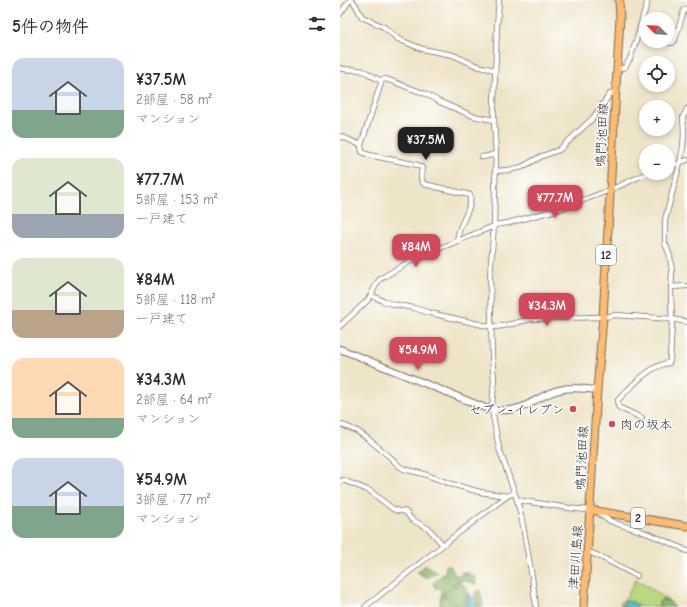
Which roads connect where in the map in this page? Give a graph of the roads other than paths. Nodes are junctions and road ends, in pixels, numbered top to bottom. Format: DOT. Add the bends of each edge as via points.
graph roads {
  1 [pos="351,0"];
  2 [pos="499,0"];
  3 [pos="619,0"];
  4 [pos="648,0"];
  5 [pos="687,9"];
  6 [pos="644,12"];
  7 [pos="340,14"];
  8 [pos="639,32"];
  9 [pos="675,40"];
  10 [pos="340,68"];
  11 [pos="495,70"];
  12 [pos="617,70"];
  13 [pos="382,80"];
  14 [pos="616,90"];
  15 [pos="687,109"];
  16 [pos="494,120"];
  17 [pos="340,136"];
  18 [pos="361,145"];
  19 [pos="496,154"];
  20 [pos="482,156"];
  21 [pos="687,160"];
  22 [pos="680,163"];
  23 [pos="675,165"];
  24 [pos="495,171"];
  25 [pos="639,177"];
  26 [pos="610,190"];
  27 [pos="494,226"];
  28 [pos="457,240"];
  29 [pos="687,286"];
  30 [pos="671,287"];
  31 [pos="371,295"];
  32 [pos="603,317"];
  33 [pos="672,319"];
  34 [pos="687,322"];
  35 [pos="340,326"];
  36 [pos="492,327"];
  37 [pos="340,349"];
  38 [pos="596,390"];
  39 [pos="492,410"];
  40 [pos="642,418"];
  41 [pos="340,424"];
  42 [pos="340,482"];
  43 [pos="514,493"];
  44 [pos="507,496"];
  45 [pos="516,500"];
  46 [pos="594,511"];
  47 [pos="687,526"];
  48 [pos="443,545"];
  49 [pos="587,551"];
  50 [pos="687,551"];
  51 [pos="637,576"];
  52 [pos="365,607"];
  53 [pos="536,607"];
  54 [pos="584,607"];
  1 -- 7 [label="street"];
  1 -- 11 [label="street" via="362,16 384,27 398,39 422,49 453,55"];
  2 -- 11 [label="street"];
  3 -- 12 [label="main road, 鳴門池田線 / 12"];
  4 -- 6 [label="street"];
  5 -- 9 [label="street" via="684,10"];
  8 -- 12 [label="street" via="630,59 624,67"];
  10 -- 13 [label="street" via="363,71 373,78"];
  11 -- 16 [label="street"];
  12 -- 14 [label="main road, 鳴門池田線 / 12"];
  13 -- 16 [label="street" via="386,79 426,94 473,116"];
  13 -- 18 [label="street"];
  14 -- 24 [label="street" via="610,94 593,118 559,150 522,167"];
  14 -- 26 [label="main road, 鳴門池田線 / 12"];
  15 -- 22 [label="street" via="683,117 684,133"];
  16 -- 19 [label="street"];
  17 -- 18 [label="street"];
  18 -- 28 [label="street" via="362,152 369,155 418,165 422,168 421,179 424,184 470,195 470,204"];
  19 -- 20 [label="street"];
  19 -- 24 [label="street"];
  21 -- 22 [label="street"];
  22 -- 23 [label="street"];
  22 -- 30 [label="street" via="665,220 665,243 672,272"];
  24 -- 27 [label="street"];
  25 -- 26 [label="street"];
  26 -- 27 [label="street" via="560,209"];
  26 -- 32 [label="main road, 鳴門池田線 / 12"];
  27 -- 28 [label="street"];
  27 -- 36 [label="street" via="490,276"];
  28 -- 31 [label="street" via="416,258 385,276 379,280"];
  29 -- 30 [label="street"];
  30 -- 33 [label="street"];
  31 -- 35 [label="street"];
  31 -- 36 [label="street" via="392,304"];
  32 -- 33 [label="street" via="616,315"];
  32 -- 36 [label="street" via="531,320"];
  32 -- 38 [label="main road, 鳴門池田線 / 12"];
  33 -- 34 [label="street"];
  33 -- 40 [label="street" via="669,363 664,363 640,377 618,400 620,408"];
  36 -- 39 [label="street"];
  37 -- 39 [label="street"];
  38 -- 39 [label="street" via="560,389 512,410"];
  38 -- 46 [label="main road, 鳴門池田線 / 12"];
  39 -- 43 [label="street" via="499,448"];
  41 -- 44 [label="street" via="357,431 404,469 480,492"];
  42 -- 48 [label="street" via="343,480 370,491 393,509 406,512 410,519 429,529"];
  43 -- 44 [label="street"];
  43 -- 45 [label="street"];
  44 -- 48 [label="street"];
  45 -- 46 [label="street"];
  45 -- 53 [label="street" via="522,520"];
  46 -- 47 [label="main road, 津田川島線 / 2"];
  46 -- 49 [label="main road, 津田川島線"];
  46 -- 50 [label="street"];
  48 -- 52 [label="street"];
  49 -- 51 [label="street"];
  49 -- 54 [label="main road, 津田川島線"];
}
